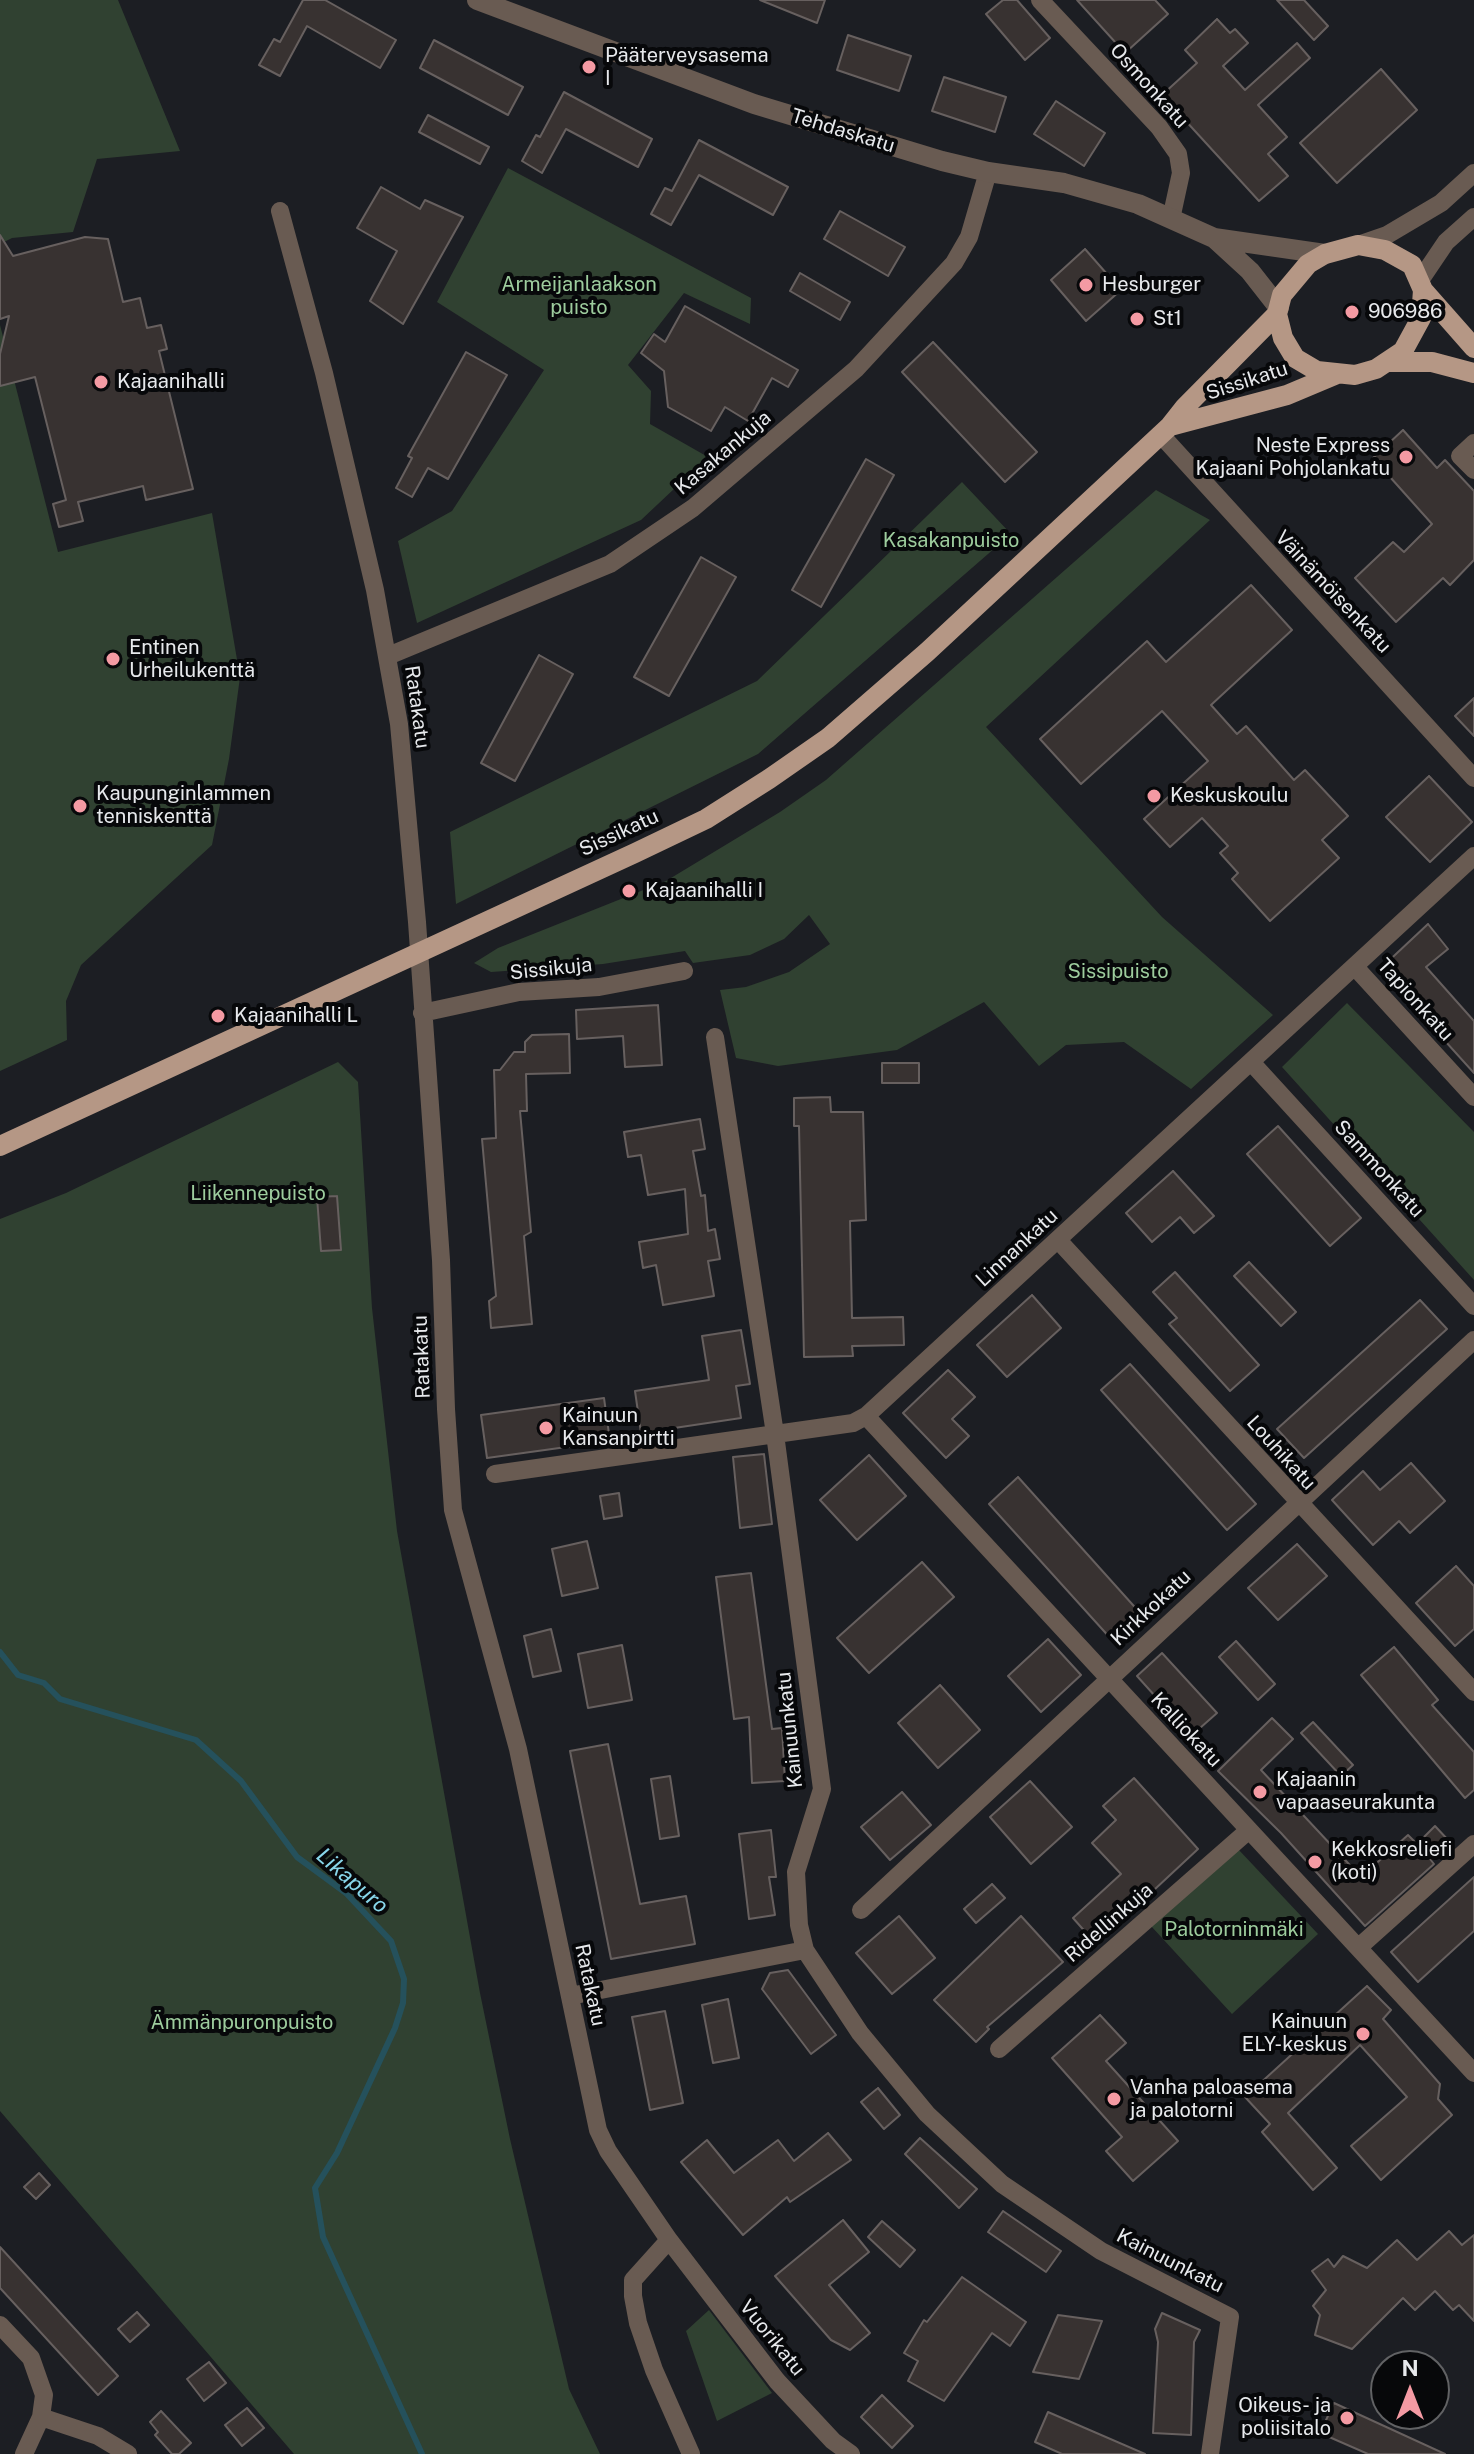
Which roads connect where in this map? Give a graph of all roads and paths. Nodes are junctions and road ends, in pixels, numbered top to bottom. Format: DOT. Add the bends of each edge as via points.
graph roads {
  1 [pos="477,0"];
  2 [pos="1040,0"];
  3 [pos="521,7"];
  4 [pos="988,172"];
  5 [pos="1474,173"];
  6 [pos="280,211"];
  7 [pos="1474,217"];
  8 [pos="1171,219"];
  9 [pos="1214,238"];
  10 [pos="1358,245"];
  11 [pos="1325,254"];
  12 [pos="1422,285"];
  13 [pos="1278,311"];
  14 [pos="1474,348"];
  15 [pos="1390,362"];
  16 [pos="1474,373"];
  17 [pos="1337,374"];
  18 [pos="1165,431"];
  19 [pos="1467,449"];
  20 [pos="1474,470"];
  21 [pos="388,656"];
  22 [pos="1474,778"];
  23 [pos="1474,856"];
  24 [pos="419,953"];
  25 [pos="1355,967"];
  26 [pos="684,971"];
  27 [pos="422,1013"];
  28 [pos="715,1037"];
  29 [pos="1251,1062"];
  30 [pos="1474,1097"];
  31 [pos="0,1146"];
  32 [pos="1058,1240"];
  33 [pos="1474,1306"];
  34 [pos="1474,1340"];
  35 [pos="866,1416"];
  36 [pos="775,1434"];
  37 [pos="495,1474"];
  38 [pos="1296,1503"];
  39 [pos="1108,1679"];
  40 [pos="1474,1692"];
  41 [pos="1249,1830"];
  42 [pos="1474,1844"];
  43 [pos="861,1910"];
  44 [pos="1359,1947"];
  45 [pos="805,1950"];
  46 [pos="570,1996"];
  47 [pos="999,2049"];
  48 [pos="1474,2073"];
  49 [pos="669,2240"];
  50 [pos="0,2325"];
  51 [pos="41,2417"];
  52 [pos="125,2453"];
  53 [pos="24,2454"];
  54 [pos="691,2454"];
  55 [pos="851,2454"];
  56 [pos="1210,2454"];
  1 -- 3 [label="street, Tehdaskatu"];
  2 -- 8 [label="street, Osmonkatu" via="1178,154 1181,173"];
  3 -- 4 [label="street, Tehdaskatu" via="754,104"];
  4 -- 8 [label="street, Tehdaskatu" via="1064,183"];
  4 -- 21 [label="street, Kasakankuja" via="969,237 954,263 856,369 693,508 610,564"];
  5 -- 10 [label="street" via="1441,203 1387,235"];
  6 -- 21 [label="street, Ratakatu" via="324,373"];
  7 -- 12 [label="street" via="1446,242"];
  8 -- 9 [label="street, Tehdaskatu"];
  9 -- 11 [label="street, Tehdaskatu"];
  9 -- 13 [label="street, Tehdaskatu" via="1250,271"];
  10 -- 11 [label="main road"];
  10 -- 12 [label="main road" via="1398,255 1412,265"];
  11 -- 13 [label="main road" via="1289,283"];
  12 -- 14 [label="main road"];
  12 -- 15 [label="main road" via="1421,318 1414,336"];
  13 -- 17 [label="main road" via="1283,338 1295,358 1317,371"];
  13 -- 18 [label="main road, Sissikatu"];
  15 -- 16 [label="main road" via="1432,362"];
  15 -- 17 [label="main road" via="1355,375"];
  17 -- 18 [label="main road, Sissikatu" via="1287,395"];
  18 -- 22 [label="street, Väinämöisenkatu" via="1237,521"];
  18 -- 24 [label="main road, Sissikatu" via="927,652 828,738 781,771 706,819"];
  19 -- 20 [label="street"];
  21 -- 24 [label="street, Ratakatu"];
  23 -- 25 [label="street, Linnankatu"];
  24 -- 27 [label="street, Ratakatu"];
  24 -- 31 [label="main road, Sissikatu"];
  25 -- 29 [label="street, Linnankatu"];
  25 -- 30 [label="street, Tapionkatu"];
  26 -- 27 [label="street, Sissikuja" via="599,987 519,992"];
  27 -- 46 [label="street, Ratakatu" via="441,1260 450,1488 518,1749"];
  28 -- 36 [label="street, Kainuunkatu"];
  29 -- 32 [label="street, Linnankatu"];
  29 -- 33 [label="street, Sammonkatu"];
  32 -- 35 [label="street, Linnankatu"];
  32 -- 38 [label="street, Louhikatu"];
  34 -- 38 [label="street, Kirkkokatu"];
  35 -- 36 [label="street, Linnankatu" via="853,1423"];
  35 -- 39 [label="street, Kalliokatu"];
  36 -- 37 [label="street, Linnankatu"];
  36 -- 45 [label="street, Kainuunkatu" via="822,1789 796,1872"];
  38 -- 39 [label="street, Kirkkokatu"];
  38 -- 40 [label="street, Louhikatu"];
  39 -- 41 [label="street, Kalliokatu"];
  39 -- 43 [label="street, Kirkkokatu"];
  41 -- 44 [label="street, Kalliokatu"];
  41 -- 47 [label="street, Ridellinkuja"];
  42 -- 44 [label="street"];
  44 -- 48 [label="street, Kalliokatu"];
  45 -- 46 [label="street"];
  45 -- 56 [label="street, Kainuunkatu" via="860,2033 927,2114 1002,2184 1101,2251 1230,2317"];
  46 -- 49 [label="street, Ratakatu" via="598,2130"];
  49 -- 54 [label="street" via="633,2280 633,2296 654,2370"];
  49 -- 55 [label="street, Vuorikatu" via="777,2381"];
  50 -- 51 [label="street" via="31,2358 44,2395"];
  51 -- 52 [label="street" via="98,2436"];
  51 -- 53 [label="street"];
}
